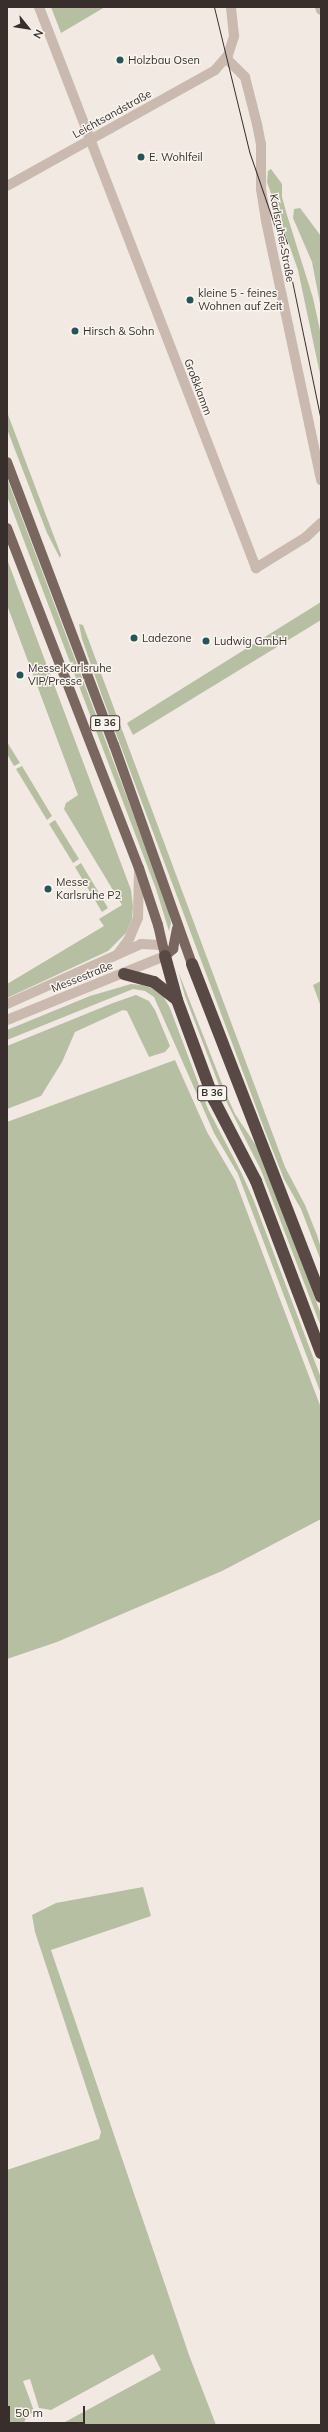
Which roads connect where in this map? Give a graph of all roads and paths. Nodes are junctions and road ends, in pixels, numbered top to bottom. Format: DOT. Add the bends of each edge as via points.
graph roads {
  1 [pos="40,7"];
  2 [pos="234,7"];
  3 [pos="226,58"];
  4 [pos="89,140"];
  5 [pos="7,186"];
  6 [pos="7,462"];
  7 [pos="321,480"];
  8 [pos="321,523"];
  9 [pos="7,528"];
  10 [pos="139,868"];
  11 [pos="176,921"];
  12 [pos="167,950"];
  13 [pos="117,955"];
  14 [pos="192,964"];
  15 [pos="124,974"];
  16 [pos="177,1000"];
  17 [pos="7,1004"];
  18 [pos="7,1020"];
  19 [pos="321,1297"];
  20 [pos="321,1353"];
  1 -- 4 [label="street"];
  2 -- 3 [label="street" via="234,36"];
  3 -- 4 [label="street, Leichtsandstraße" via="215,70"];
  3 -- 7 [label="street, Karlsruher Straße" via="245,77 257,124 261,144 261,189 266,221"];
  4 -- 5 [label="street, Leichtsandstraße"];
  4 -- 8 [label="street, Großklamm" via="256,568 306,537"];
  6 -- 11 [label="main road, B 36" via="114,745"];
  9 -- 10 [label="main road, B 36"];
  10 -- 12 [label="main road, B 36"];
  10 -- 13 [label="street" via="138,918 129,939"];
  11 -- 12 [label="main road" via="176,940"];
  11 -- 14 [label="main road, B 36"];
  12 -- 13 [label="street, Messestraße" via="141,944"];
  12 -- 14 [label="main road"];
  12 -- 15 [label="street, Messestraße"];
  12 -- 16 [label="highway, B 36"];
  13 -- 17 [label="street, Messestraße"];
  14 -- 19 [label="highway, B 36"];
  15 -- 16 [label="highway" via="154,982"];
  15 -- 18 [label="street, Messestraße"];
  16 -- 20 [label="highway, B 36" via="214,1100 256,1181"];
}
